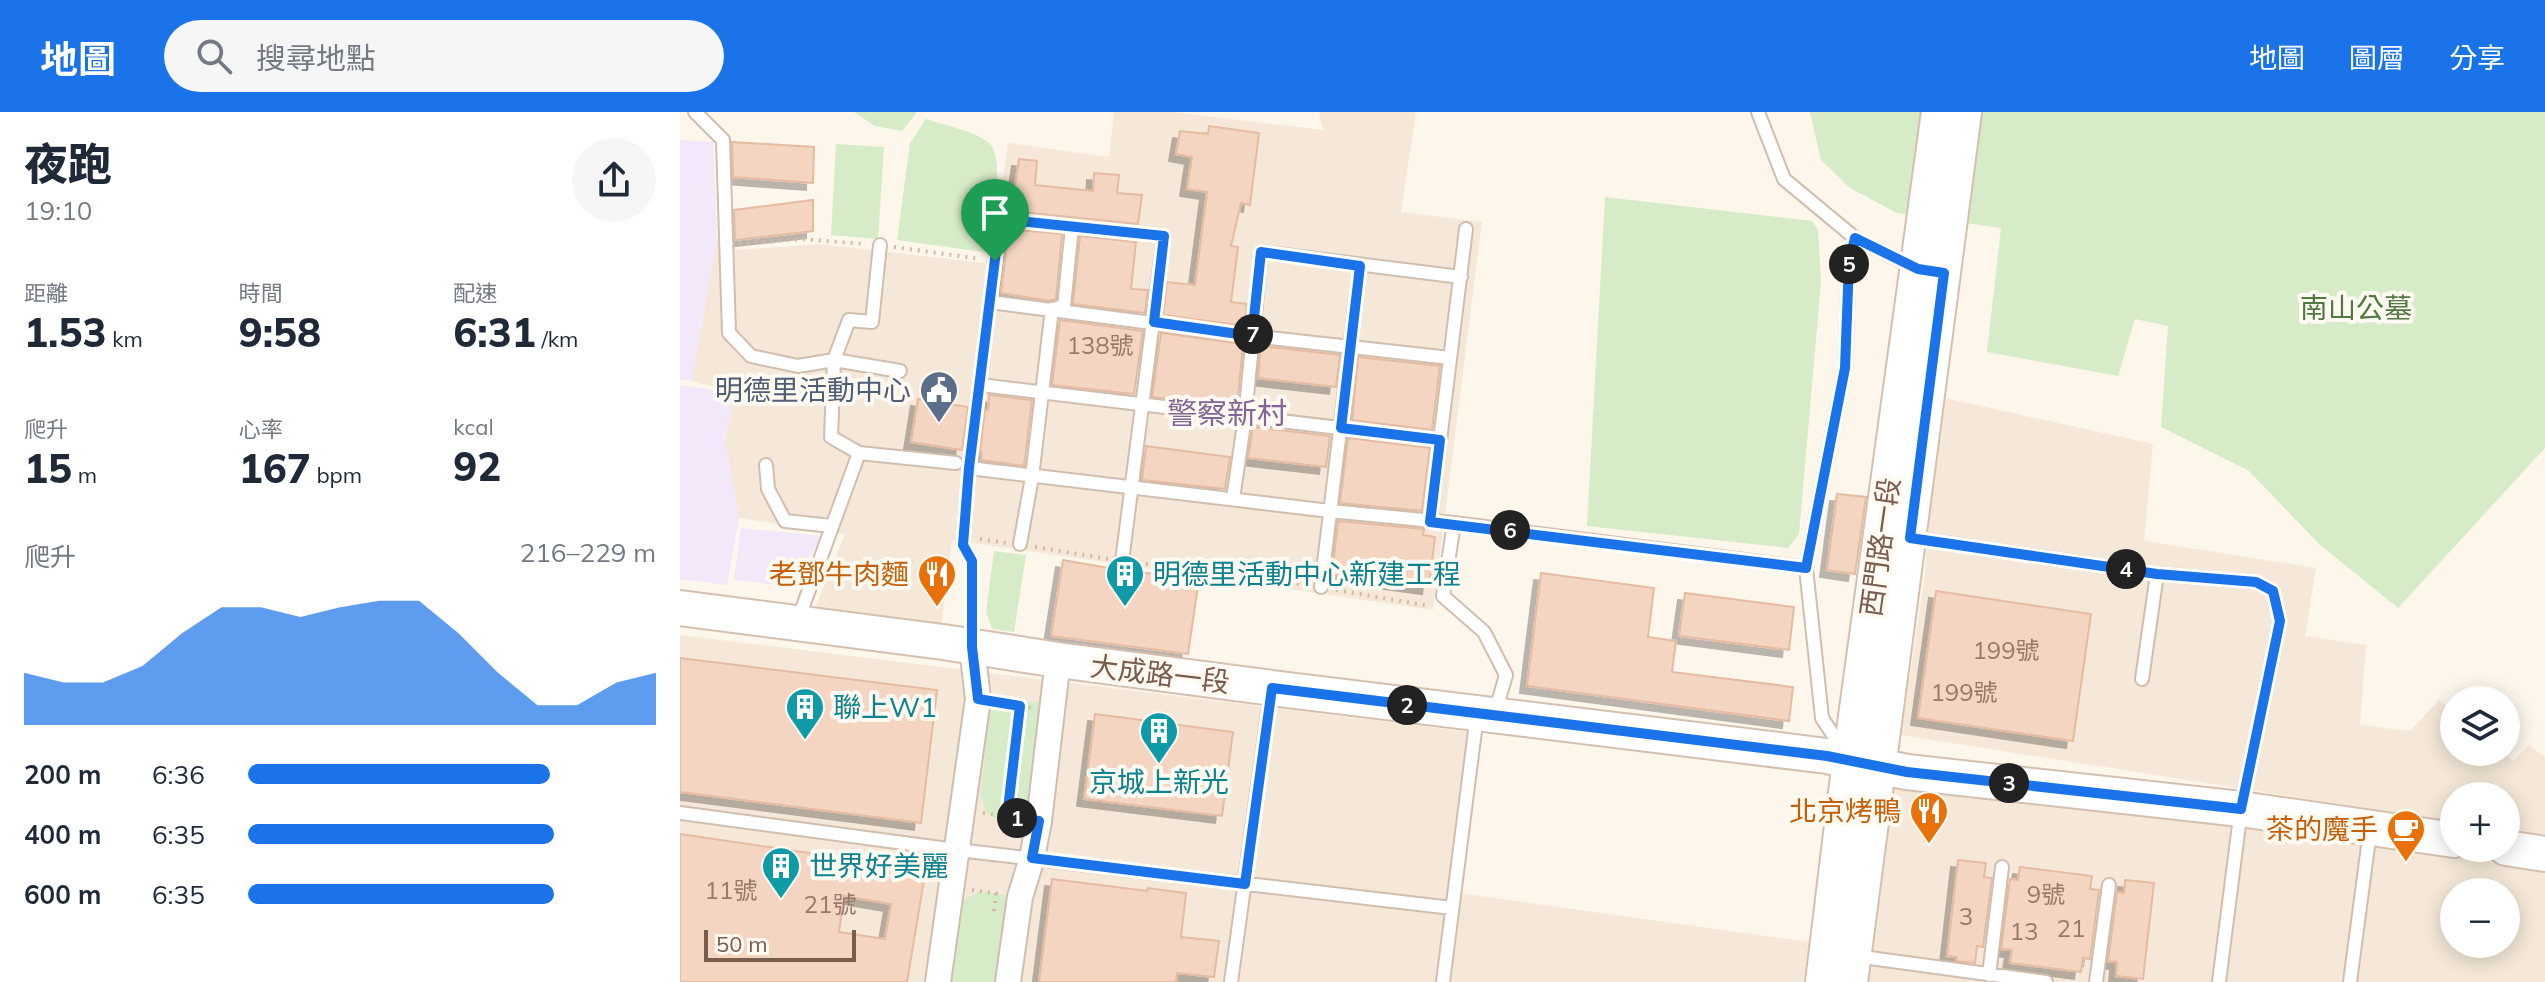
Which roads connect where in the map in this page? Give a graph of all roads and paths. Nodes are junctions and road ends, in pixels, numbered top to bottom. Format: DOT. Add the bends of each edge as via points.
graph roads {
  1 [pos="695,112"];
  2 [pos="1758,112"];
  3 [pos="1939,112"];
  4 [pos="1964,112"];
  5 [pos="1072,227"];
  6 [pos="1466,229"];
  7 [pos="1855,238"];
  8 [pos="727,245"];
  9 [pos="880,245"];
  10 [pos="995,261"];
  11 [pos="1360,266"];
  12 [pos="1931,271"];
  13 [pos="1461,277"];
  14 [pos="990,302"];
  15 [pos="1052,309"];
  16 [pos="1154,322"];
  17 [pos="1252,336"];
  18 [pos="1352,347"];
  19 [pos="1450,358"];
  20 [pos="834,360"];
  21 [pos="900,371"];
  22 [pos="980,385"];
  23 [pos="1043,393"];
  24 [pos="1143,405"];
  25 [pos="1245,417"];
  26 [pos="1341,428"];
  27 [pos="1440,440"];
  28 [pos="859,453"];
  29 [pos="766,465"];
  30 [pos="963,465"];
  31 [pos="1032,477"];
  32 [pos="1133,487"];
  33 [pos="1233,499"];
  34 [pos="1330,511"];
  35 [pos="1430,522"];
  36 [pos="1454,523"];
  37 [pos="832,526"];
  38 [pos="964,537"];
  39 [pos="1910,538"];
  40 [pos="1020,544"];
  41 [pos="1122,561"];
  42 [pos="1806,568"];
  43 [pos="2157,574"];
  44 [pos="1321,587"];
  45 [pos="680,608"];
  46 [pos="1460,611"];
  47 [pos="797,623"];
  48 [pos="972,647"];
  49 [pos="1058,660"];
  50 [pos="2142,679"];
  51 [pos="1272,688"];
  52 [pos="978,699"];
  53 [pos="1020,706"];
  54 [pos="1053,711"];
  55 [pos="1486,715"];
  56 [pos="1864,762"];
  57 [pos="2241,809"];
  58 [pos="963,810"];
  59 [pos="680,813"];
  60 [pos="1007,817"];
  61 [pos="1039,821"];
  62 [pos="2371,828"];
  63 [pos="2440,838"];
  64 [pos="957,850"];
  65 [pos="2520,850"];
  66 [pos="2545,854"];
  67 [pos="1032,858"];
  68 [pos="2002,867"];
  69 [pos="1245,884"];
  70 [pos="2109,885"];
  71 [pos="952,887"];
  72 [pos="1020,897"];
  73 [pos="1452,908"];
  74 [pos="1852,969"];
  75 [pos="1989,975"];
  76 [pos="938,982"];
  77 [pos="1008,982"];
  78 [pos="1231,982"];
  79 [pos="1443,982"];
  80 [pos="1823,982"];
  81 [pos="2046,982"];
  82 [pos="2096,982"];
  83 [pos="2219,982"];
  84 [pos="2350,982"];
  1 -- 8 [label="lane" via="723,140"];
  2 -- 7 [label="lane" via="1784,179"];
  3 -- 12 [label="street, 西門路一段"];
  4 -- 12 [label="street, 西門路一段"];
  5 -- 10 [label="lane" via="1000,219"];
  5 -- 15 [label="lane" via="1064,306"];
  5 -- 16 [label="lane" via="1164,236"];
  6 -- 13 [label="lane"];
  7 -- 12 [label="lane"];
  7 -- 42 [label="lane" via="1849,262 1845,368"];
  8 -- 9 [label="path" via="810,239"];
  8 -- 20 [label="lane" via="729,333 751,356 798,366"];
  9 -- 10 [label="path"];
  9 -- 20 [label="lane" via="872,322 849,320"];
  10 -- 14 [label="lane"];
  11 -- 13 [label="lane"];
  11 -- 17 [label="lane" via="1261,252"];
  11 -- 18 [label="lane"];
  12 -- 39 [label="street, 西門路一段"];
  12 -- 56 [label="street, 西門路一段"];
  13 -- 19 [label="lane"];
  14 -- 15 [label="lane"];
  14 -- 22 [label="lane"];
  15 -- 16 [label="lane"];
  15 -- 23 [label="lane"];
  16 -- 17 [label="lane"];
  16 -- 24 [label="lane"];
  17 -- 18 [label="lane"];
  17 -- 25 [label="lane"];
  18 -- 19 [label="lane"];
  18 -- 26 [label="lane"];
  19 -- 27 [label="lane"];
  20 -- 21 [label="lane"];
  20 -- 28 [label="lane" via="831,437"];
  22 -- 23 [label="lane"];
  22 -- 30 [label="lane"];
  23 -- 24 [label="lane"];
  23 -- 31 [label="lane"];
  24 -- 25 [label="lane"];
  24 -- 32 [label="lane"];
  25 -- 26 [label="lane"];
  25 -- 33 [label="lane"];
  26 -- 27 [label="lane"];
  26 -- 34 [label="lane"];
  27 -- 35 [label="lane"];
  28 -- 30 [label="lane"];
  28 -- 37 [label="lane"];
  29 -- 37 [label="lane" via="768,489 785,521"];
  30 -- 31 [label="lane"];
  30 -- 38 [label="lane"];
  31 -- 32 [label="lane"];
  31 -- 40 [label="lane"];
  32 -- 33 [label="lane"];
  32 -- 41 [label="lane"];
  33 -- 34 [label="lane"];
  34 -- 35 [label="lane"];
  34 -- 44 [label="lane"];
  35 -- 36 [label="lane"];
  36 -- 42 [label="lane"];
  36 -- 46 [label="lane" via="1443,596"];
  37 -- 47 [label="lane"];
  38 -- 40 [label="path"];
  38 -- 48 [label="lane" via="972,561"];
  39 -- 43 [label="lane"];
  39 -- 56 [label="street, 西門路一段"];
  40 -- 41 [label="path"];
  41 -- 44 [label="path"];
  42 -- 56 [label="lane" via="1822,718"];
  43 -- 50 [label="lane"];
  43 -- 57 [label="lane" via="2256,582 2273,591 2280,621"];
  44 -- 46 [label="path"];
  45 -- 47 [label="street, 大成路一段"];
  46 -- 55 [label="lane" via="1484,632 1506,675"];
  47 -- 48 [label="street, 大成路一段"];
  48 -- 49 [label="street, 大成路一段"];
  48 -- 52 [label="street"];
  49 -- 51 [label="street, 大成路一段"];
  49 -- 54 [label="street"];
  51 -- 55 [label="street, 大成路一段"];
  51 -- 69 [label="lane"];
  52 -- 53 [label="path"];
  52 -- 58 [label="street"];
  53 -- 54 [label="path"];
  53 -- 60 [label="path"];
  54 -- 61 [label="street"];
  55 -- 56 [label="street, 大成路一段"];
  55 -- 73 [label="lane"];
  56 -- 57 [label="street, 大成路一段" via="1907,772"];
  56 -- 74 [label="street, 西門路一段"];
  56 -- 80 [label="street, 西門路一段"];
  57 -- 62 [label="street, 大成路一段"];
  57 -- 83 [label="lane"];
  58 -- 60 [label="path"];
  58 -- 64 [label="street"];
  59 -- 64 [label="lane"];
  60 -- 61 [label="path"];
  61 -- 67 [label="street"];
  62 -- 63 [label="street, 大成路一段"];
  62 -- 84 [label="lane"];
  64 -- 67 [label="lane"];
  64 -- 71 [label="street"];
  65 -- 66 [label="street"];
  67 -- 69 [label="lane"];
  67 -- 72 [label="street"];
  68 -- 75 [label="lane"];
  69 -- 73 [label="lane"];
  69 -- 78 [label="lane"];
  70 -- 82 [label="lane"];
  71 -- 72 [label="path"];
  71 -- 76 [label="street"];
  72 -- 77 [label="street"];
  73 -- 79 [label="lane"];
  74 -- 75 [label="lane"];
  75 -- 81 [label="lane"];
}
